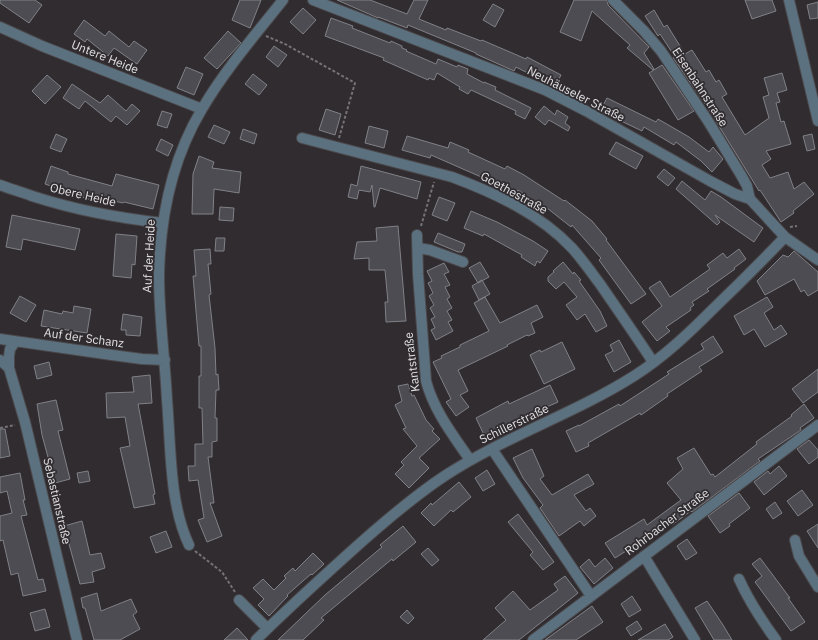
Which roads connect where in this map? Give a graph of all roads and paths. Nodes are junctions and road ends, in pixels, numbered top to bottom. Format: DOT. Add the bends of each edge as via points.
graph roads {
  1 [pos="283,0"];
  2 [pos="313,0"];
  3 [pos="613,0"];
  4 [pos="790,0"];
  5 [pos="0,27"];
  6 [pos="258,32"];
  7 [pos="202,109"];
  8 [pos="818,121"];
  9 [pos="302,138"];
  10 [pos="336,146"];
  11 [pos="437,173"];
  12 [pos="0,185"];
  13 [pos="750,199"];
  14 [pos="163,223"];
  15 [pos="417,235"];
  16 [pos="785,237"];
  17 [pos="418,248"];
  18 [pos="818,260"];
  19 [pos="463,262"];
  20 [pos="0,339"];
  21 [pos="15,342"];
  22 [pos="0,360"];
  23 [pos="165,360"];
  24 [pos="653,362"];
  25 [pos="9,368"];
  26 [pos="26,422"];
  27 [pos="818,425"];
  28 [pos="0,428"];
  29 [pos="492,449"];
  30 [pos="470,460"];
  31 [pos="795,540"];
  32 [pos="189,545"];
  33 [pos="644,556"];
  34 [pos="739,579"];
  35 [pos="818,588"];
  36 [pos="591,596"];
  37 [pos="239,600"];
  38 [pos="268,628"];
  39 [pos="77,640"];
  40 [pos="256,640"];
  41 [pos="533,640"];
  42 [pos="695,640"];
  43 [pos="776,640"];
  1 -- 6 [label="street, Auf der Heide"];
  2 -- 13 [label="street, Neuhäuseler Straße" via="545,90 710,181"];
  3 -- 13 [label="street, Eisenbahnstraße" via="662,51 733,162 747,186"];
  4 -- 8 [label="street"];
  5 -- 7 [label="street, Untere Heide"];
  6 -- 7 [label="street, Auf der Heide"];
  6 -- 10 [label="path" via="285,44 354,83"];
  7 -- 14 [label="street, Auf der Heide" via="179,160 168,195"];
  9 -- 10 [label="street, Goethestraße"];
  10 -- 11 [label="street, Goethestraße"];
  11 -- 15 [label="path"];
  11 -- 24 [label="street, Goethestraße" via="505,200 552,230 572,248 590,271"];
  12 -- 14 [label="street, Obere Heide" via="87,211"];
  13 -- 16 [label="street, Neuhäuseler Straße"];
  14 -- 23 [label="street, Auf der Heide" via="159,278"];
  15 -- 17 [label="street, Kantstraße"];
  16 -- 18 [label="street, Neuhäuseler Straße"];
  16 -- 24 [label="street, Schillerstraße" via="692,330"];
  17 -- 19 [label="street"];
  17 -- 30 [label="street, Kantstraße" via="426,381 436,409"];
  20 -- 21 [label="street, Auf der Schanz"];
  21 -- 23 [label="street, Auf der Schanz"];
  21 -- 25 [label="street, Sebastianstraße" via="10,349"];
  22 -- 25 [label="street"];
  23 -- 32 [label="street, Auf der Heide" via="176,506"];
  24 -- 29 [label="street, Schillerstraße" via="636,375 584,405"];
  25 -- 26 [label="street, Sebastianstraße"];
  26 -- 28 [label="path"];
  26 -- 39 [label="street, Sebastianstraße"];
  27 -- 33 [label="street, Rohrbacher Straße"];
  29 -- 30 [label="street, Schillerstraße"];
  29 -- 36 [label="street"];
  30 -- 38 [label="street, Schillerstraße" via="394,514"];
  31 -- 35 [label="street" via="799,556"];
  32 -- 37 [label="path" via="222,572"];
  33 -- 36 [label="street, Rohrbacher Straße"];
  33 -- 42 [label="street"];
  34 -- 43 [label="street" via="751,603"];
  36 -- 41 [label="street, Rohrbacher Straße"];
  37 -- 38 [label="street"];
  38 -- 40 [label="street, Schillerstraße"];
}
